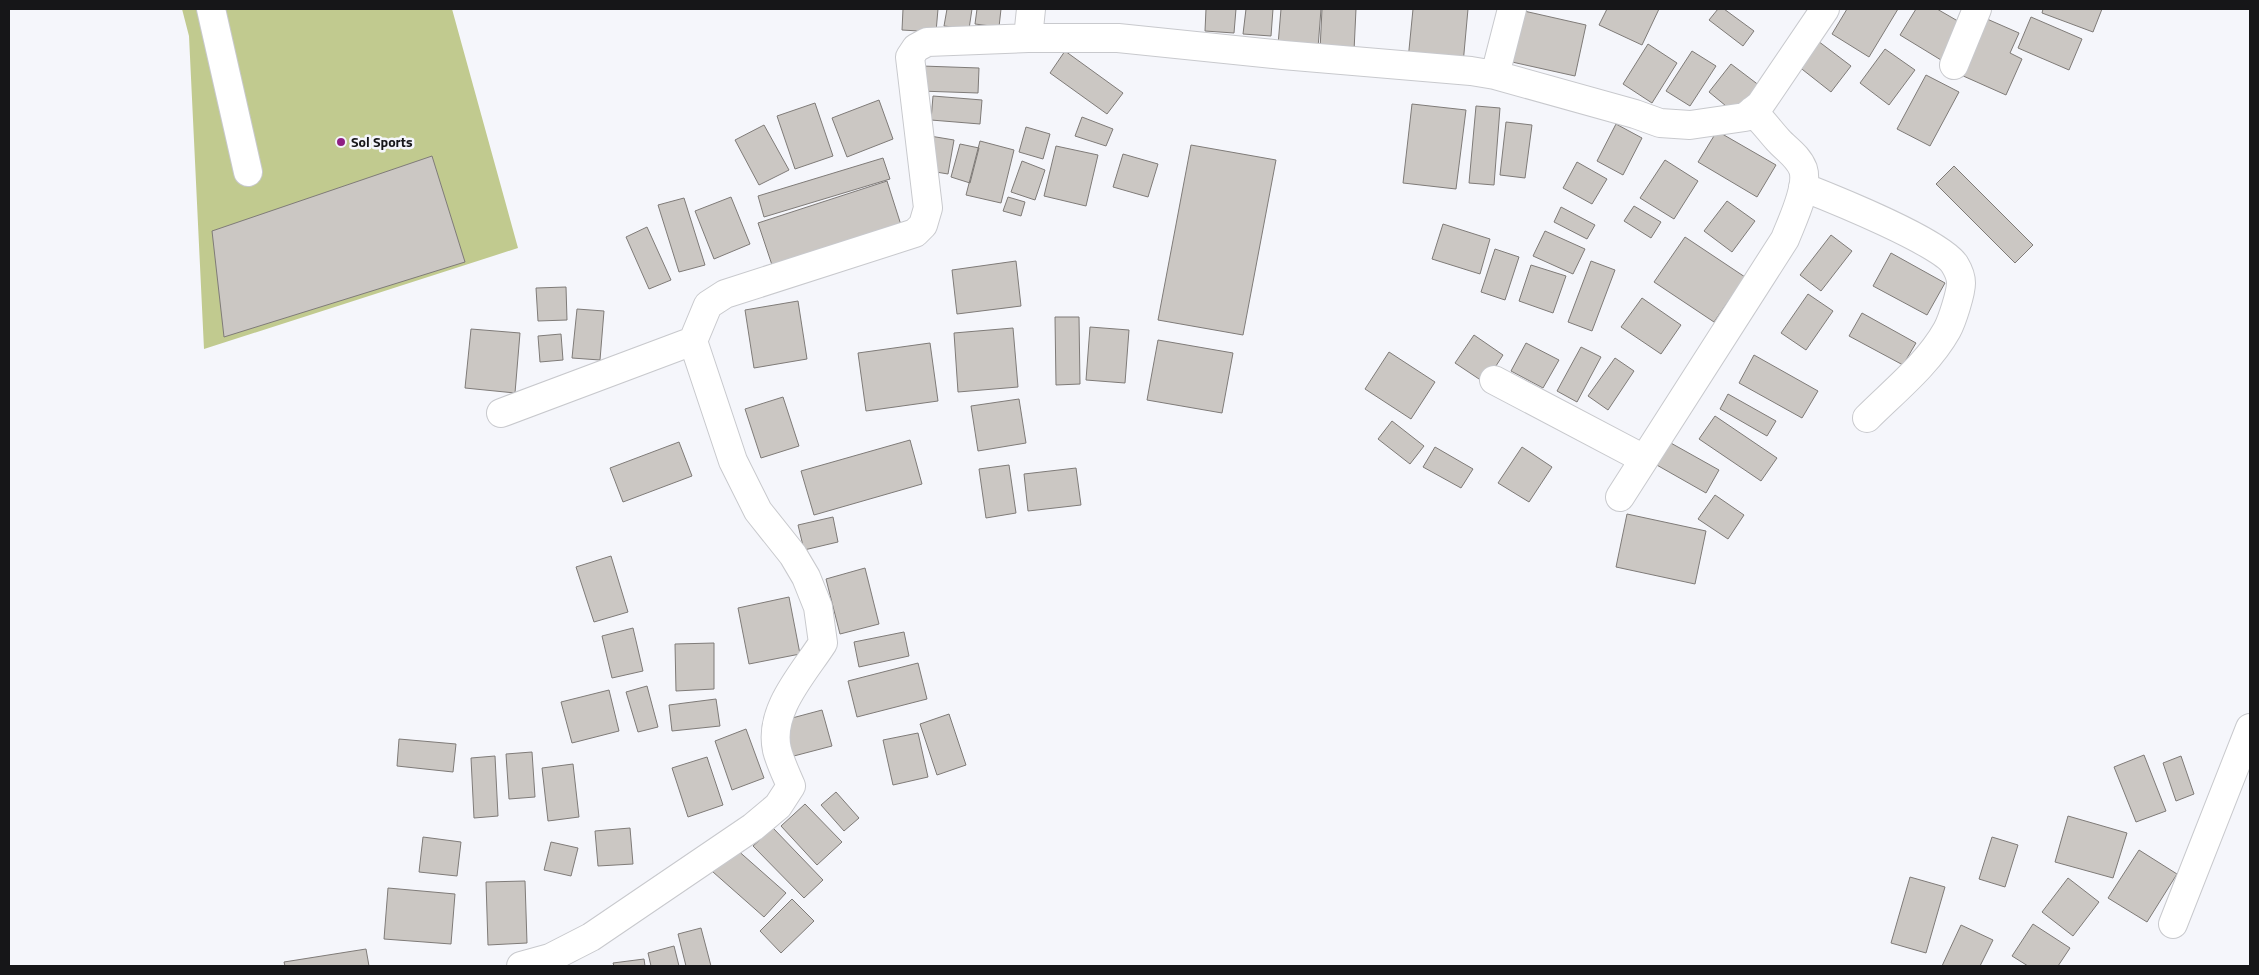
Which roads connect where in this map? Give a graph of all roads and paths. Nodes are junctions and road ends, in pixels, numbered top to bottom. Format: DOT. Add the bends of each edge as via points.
graph roads {
  1 [pos="211,9"];
  2 [pos="1032,9"];
  3 [pos="1512,9"];
  4 [pos="1825,9"];
  5 [pos="1977,9"];
  6 [pos="1028,38"];
  7 [pos="1954,65"];
  8 [pos="1495,74"];
  9 [pos="1752,111"];
  10 [pos="248,172"];
  11 [pos="1803,187"];
  12 [pos="693,341"];
  13 [pos="1494,380"];
  14 [pos="501,413"];
  15 [pos="1867,418"];
  16 [pos="1644,459"];
  17 [pos="1620,497"];
  18 [pos="2250,728"];
  19 [pos="2173,924"];
  20 [pos="521,966"];
  1 -- 10 [label="street"];
  2 -- 6 [label="street"];
  3 -- 8 [label="street"];
  4 -- 9 [label="street" via="1760,106"];
  5 -- 7 [label="street"];
  6 -- 8 [label="street" via="1118,38"];
  6 -- 12 [label="street" via="927,42 916,48 910,57 928,208 923,225 915,233 725,294 708,305"];
  8 -- 9 [label="street" via="1660,123 1690,125 1745,117"];
  9 -- 11 [label="street" via="1803,168"];
  11 -- 15 [label="street" via="1917,237 1949,258 1959,276 1960,288 1947,330 1928,356"];
  11 -- 16 [label="street" via="1785,239"];
  12 -- 14 [label="street"];
  12 -- 20 [label="street" via="732,461 758,512 806,577 818,607 824,643 784,702 776,722 777,749 791,786 778,806 753,827 591,937 550,958"];
  13 -- 16 [label="street"];
  16 -- 17 [label="street"];
  18 -- 19 [label="street"];
}
